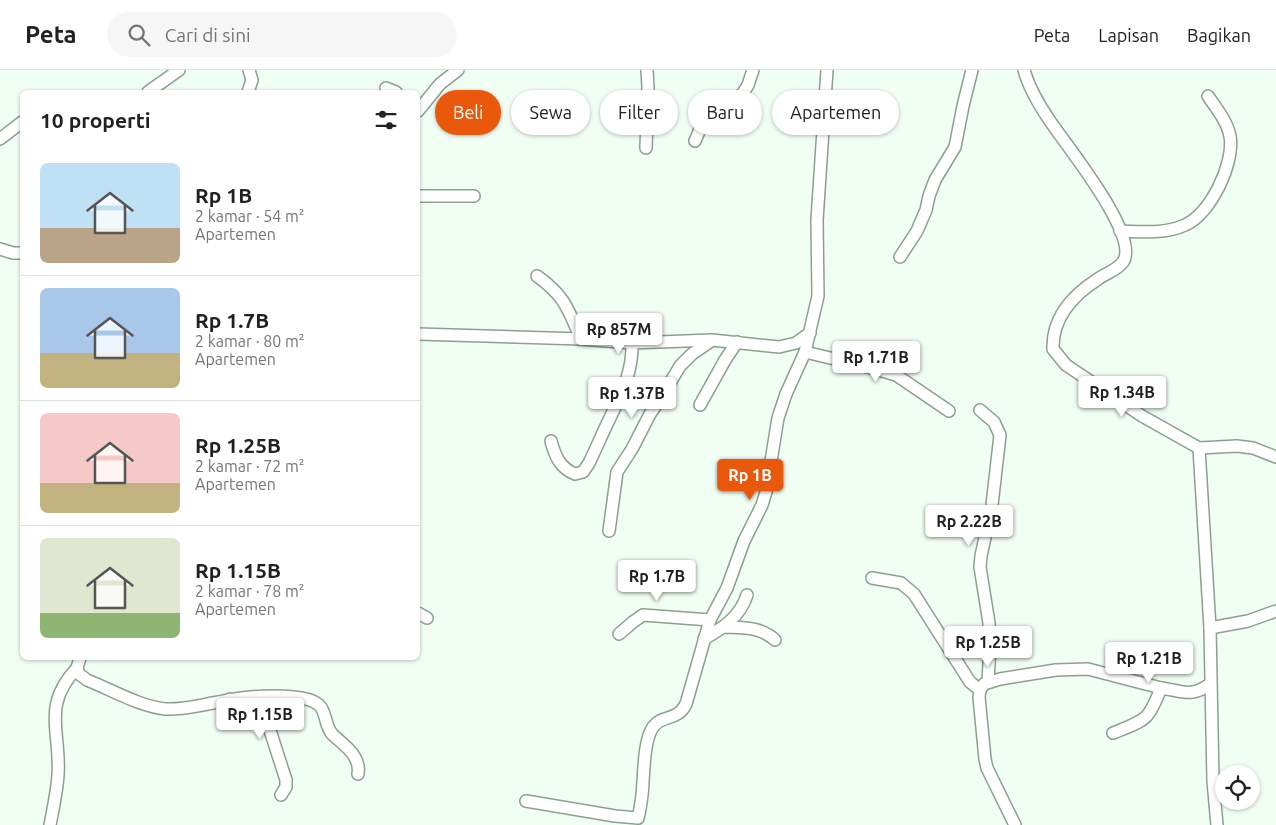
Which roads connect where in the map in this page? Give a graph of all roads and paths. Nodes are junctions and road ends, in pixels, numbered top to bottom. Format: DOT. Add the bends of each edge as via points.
graph roads {
  1 [pos="179,70"];
  2 [pos="249,70"];
  3 [pos="458,70"];
  4 [pos="646,70"];
  5 [pos="753,70"];
  6 [pos="827,70"];
  7 [pos="972,70"];
  8 [pos="1024,70"];
  9 [pos="151,90"];
  10 [pos="249,90"];
  11 [pos="1208,96"];
  12 [pos="420,105"];
  13 [pos="20,124"];
  14 [pos="0,139"];
  15 [pos="694,141"];
  16 [pos="646,148"];
  17 [pos="420,196"];
  18 [pos="474,196"];
  19 [pos="1120,231"];
  20 [pos="0,249"];
  21 [pos="20,253"];
  22 [pos="900,258"];
  23 [pos="537,276"];
  24 [pos="810,333"];
  25 [pos="420,334"];
  26 [pos="581,339"];
  27 [pos="712,340"];
  28 [pos="738,342"];
  29 [pos="632,343"];
  30 [pos="805,352"];
  31 [pos="700,405"];
  32 [pos="980,410"];
  33 [pos="949,411"];
  34 [pos="551,441"];
  35 [pos="1199,448"];
  36 [pos="1276,458"];
  37 [pos="609,531"];
  38 [pos="872,578"];
  39 [pos="747,595"];
  40 [pos="1276,610"];
  41 [pos="710,620"];
  42 [pos="723,627"];
  43 [pos="1210,628"];
  44 [pos="619,634"];
  45 [pos="704,639"];
  46 [pos="775,640"];
  47 [pos="78,663"];
  48 [pos="1210,684"];
  49 [pos="984,686"];
  50 [pos="1161,688"];
  51 [pos="230,699"];
  52 [pos="1113,733"];
  53 [pos="358,774"];
  54 [pos="281,795"];
  55 [pos="526,801"];
  56 [pos="639,822"];
  57 [pos="50,825"];
  58 [pos="1015,825"];
  59 [pos="1217,825"];
  1 -- 9 [label="street"];
  2 -- 10 [label="street" via="252,80"];
  3 -- 12 [label="street"];
  4 -- 16 [label="street"];
  5 -- 15 [label="street" via="743,93 700,130"];
  6 -- 24 [label="street" via="817,220 818,296"];
  7 -- 22 [label="street" via="955,147 935,180 920,224"];
  8 -- 19 [label="street" via="1036,98 1091,177"];
  11 -- 19 [label="street" via="1228,126 1231,138 1226,168 1217,191 1199,216 1186,225 1149,232"];
  13 -- 14 [label="street"];
  17 -- 18 [label="street"];
  19 -- 35 [label="street" via="1124,241 1124,261 1071,300 1059,318 1053,349 1066,365 1142,416"];
  20 -- 21 [label="street"];
  23 -- 26 [label="street" via="560,296"];
  24 -- 28 [label="street" via="796,343 780,347"];
  24 -- 30 [label="street"];
  25 -- 26 [label="street"];
  26 -- 29 [label="street"];
  27 -- 28 [label="street"];
  27 -- 29 [label="street"];
  27 -- 37 [label="street" via="680,366 617,472"];
  28 -- 31 [label="street" via="724,360"];
  29 -- 34 [label="street" via="632,361 622,395 583,472 575,474 563,467"];
  30 -- 33 [label="street" via="896,376"];
  30 -- 41 [label="street" via="778,418 762,504"];
  32 -- 49 [label="street" via="994,422 1000,435 980,567 990,631"];
  35 -- 36 [label="street" via="1253,448"];
  35 -- 43 [label="street"];
  38 -- 49 [label="street" via="898,582 910,590 970,682"];
  39 -- 42 [label="street" via="739,613"];
  40 -- 43 [label="street" via="1248,621"];
  41 -- 44 [label="street" via="643,615"];
  41 -- 45 [label="street"];
  42 -- 45 [label="street"];
  42 -- 46 [label="street" via="758,629"];
  43 -- 48 [label="street"];
  45 -- 56 [label="street" via="683,709 678,715 659,721 652,729 646,751"];
  47 -- 51 [label="street" via="79,674 87,680 148,706 193,708"];
  47 -- 57 [label="street" via="65,682 54,711 58,776"];
  48 -- 50 [label="street" via="1187,694"];
  48 -- 59 [label="street"];
  49 -- 50 [label="street" via="1056,670 1088,669"];
  49 -- 58 [label="street" via="979,697 987,768"];
  50 -- 52 [label="street" via="1151,714"];
  51 -- 53 [label="street" via="285,696 309,699 318,704 329,731 357,760"];
  51 -- 54 [label="street" via="268,724 286,780"];
  55 -- 56 [label="street"];
}
